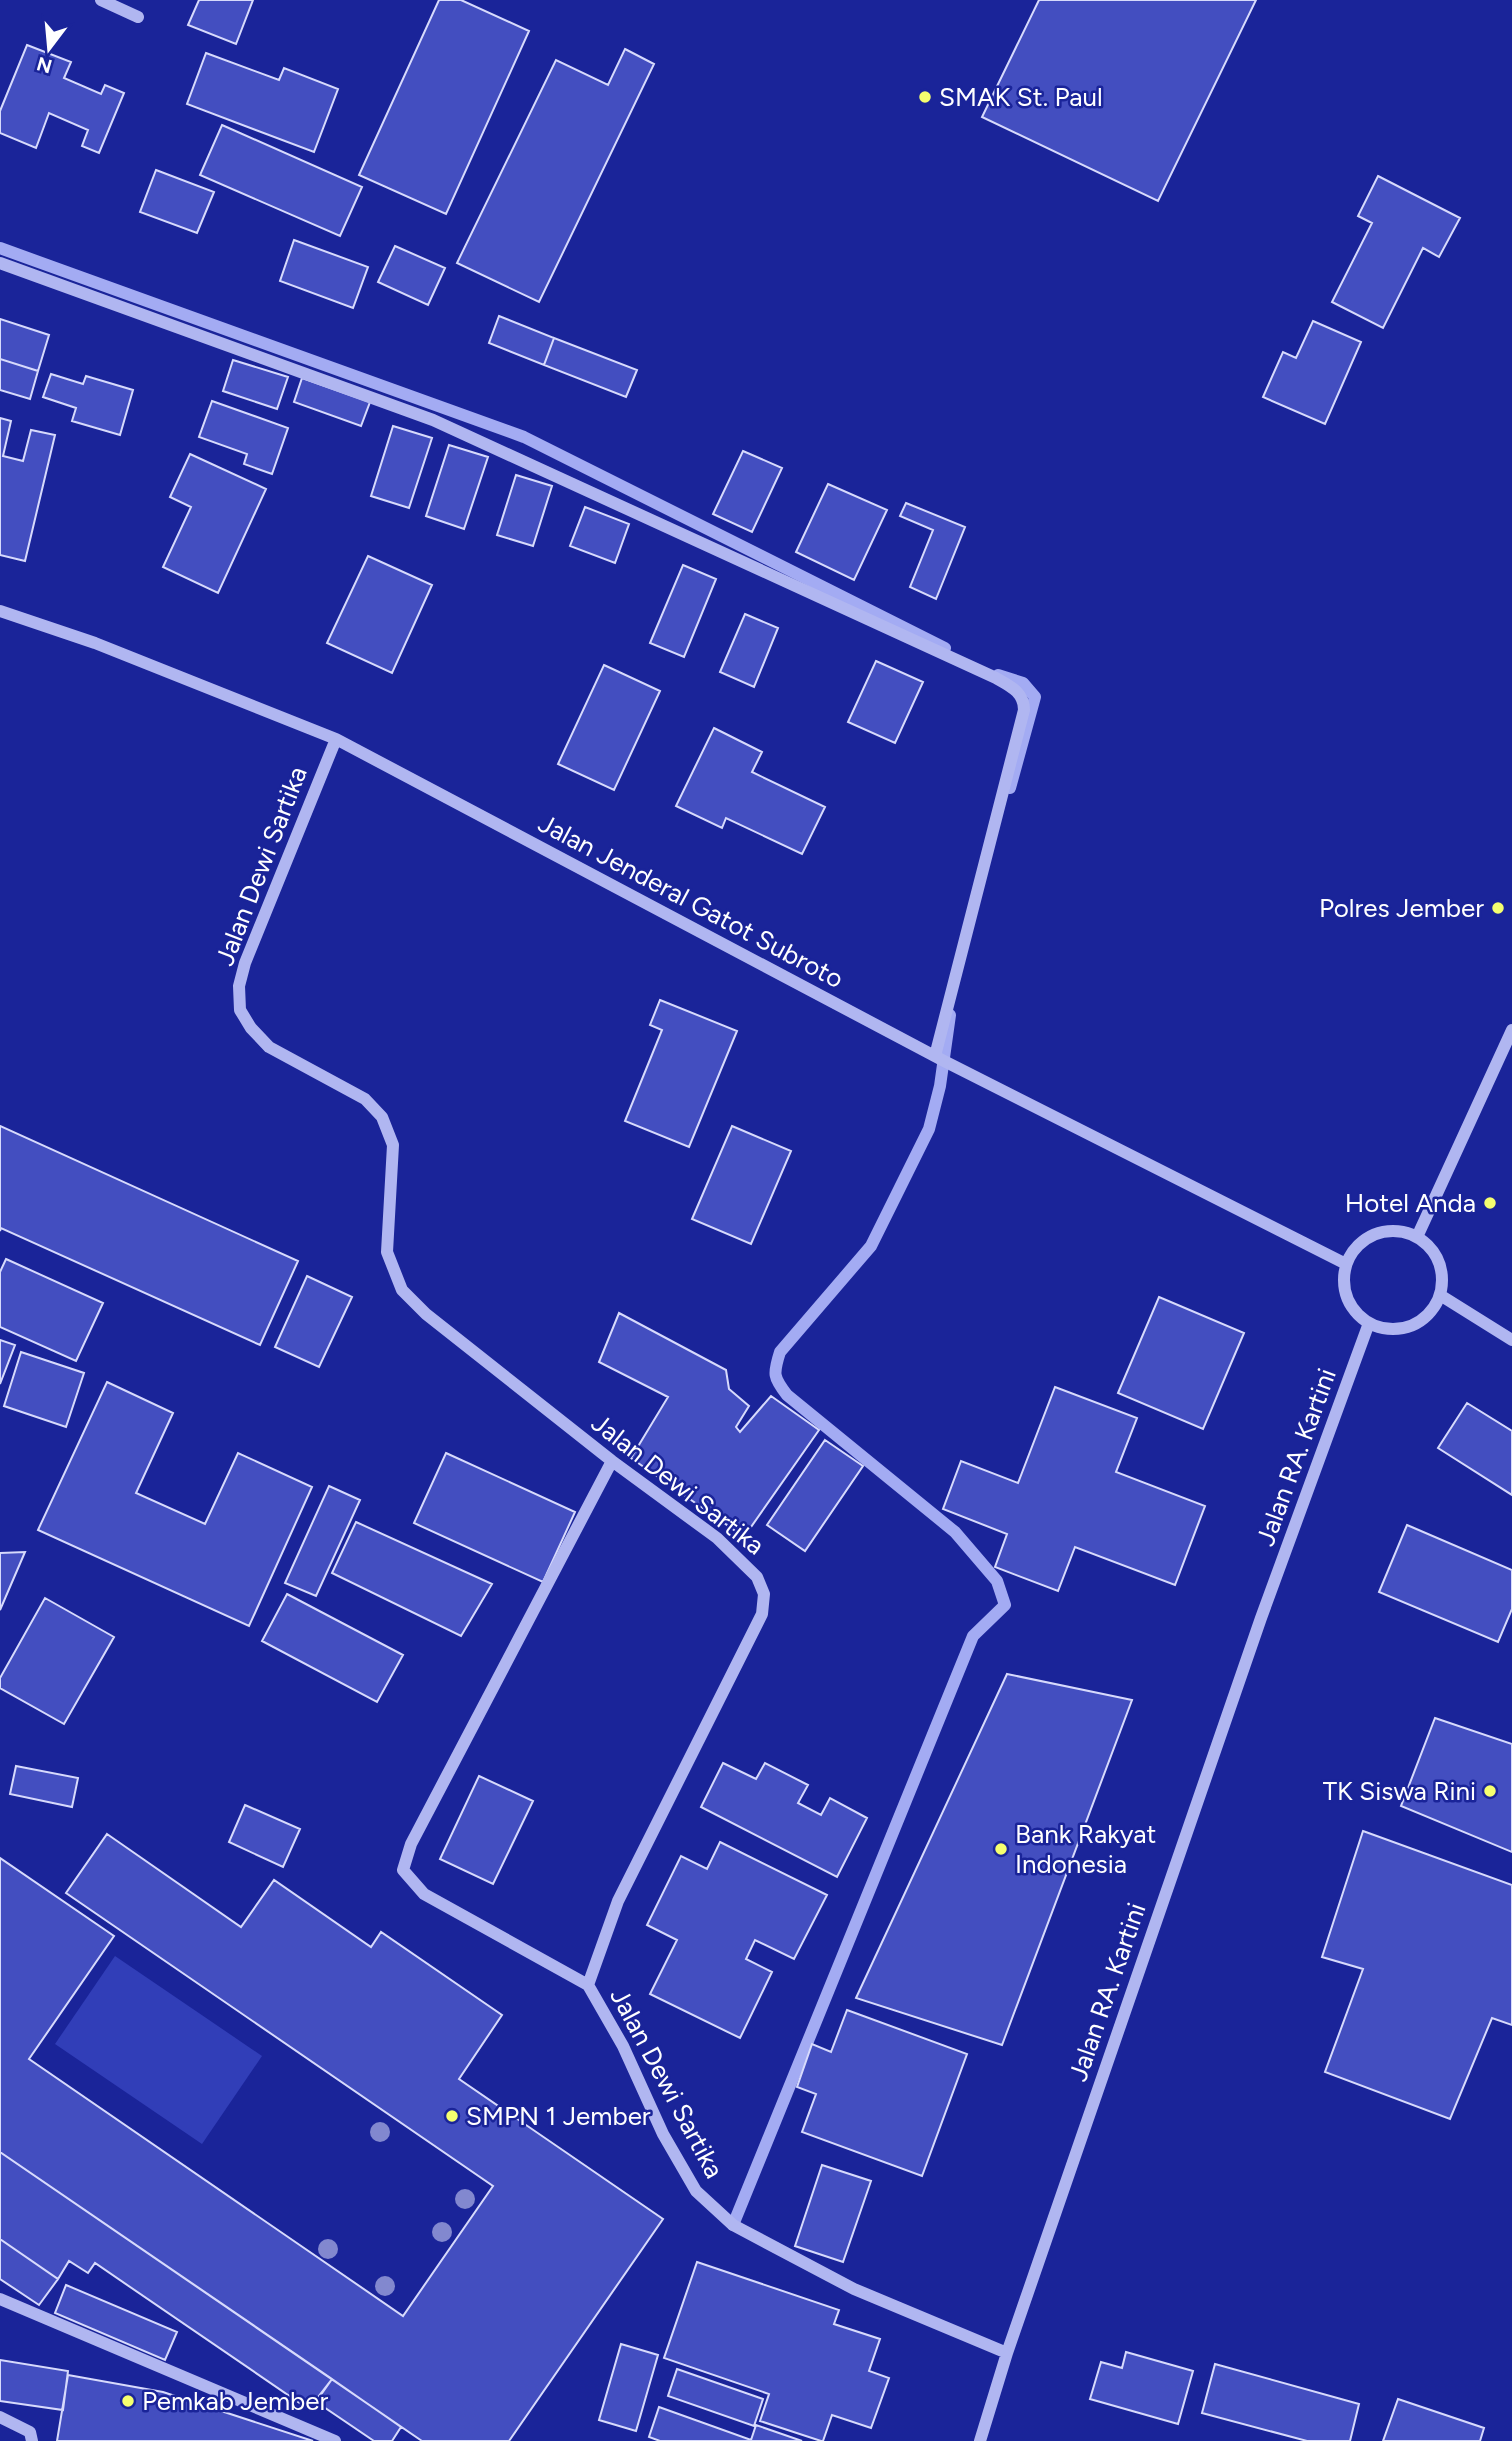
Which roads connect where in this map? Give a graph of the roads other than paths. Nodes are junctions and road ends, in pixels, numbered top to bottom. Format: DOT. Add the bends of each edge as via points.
graph roads {
  1 [pos="101,0"];
  2 [pos="138,17"];
  3 [pos="0,263"];
  4 [pos="0,611"];
  5 [pos="336,738"];
  6 [pos="1512,1030"];
  7 [pos="935,1056"];
  8 [pos="1417,1237"];
  9 [pos="1346,1264"];
  10 [pos="1440,1295"];
  11 [pos="1369,1323"];
  12 [pos="1512,1340"];
  13 [pos="612,1461"];
  14 [pos="588,1985"];
  15 [pos="0,2299"];
  16 [pos="1007,2353"];
  17 [pos="0,2417"];
  18 [pos="32,2441"];
  19 [pos="335,2441"];
  20 [pos="980,2441"];
  1 -- 2 [label="street"];
  3 -- 7 [label="street" via="432,420 1016,690 1024,700 1024,710"];
  4 -- 5 [label="street, Jalan Jenderal Gatot Subroto"];
  5 -- 7 [label="street, Jalan Jenderal Gatot Subroto"];
  5 -- 13 [label="street, Jalan Dewi Sartika" via="245,963 239,986 240,1010 269,1047 365,1100 382,1117 393,1145 387,1252 402,1290"];
  6 -- 8 [label="street"];
  7 -- 9 [label="street, Jalan Jenderal Gatot Subroto"];
  8 -- 9 [label="street" via="1383,1231 1354,1249"];
  8 -- 10 [label="street" via="1439,1262"];
  9 -- 11 [label="street" via="1343,1281 1347,1297"];
  10 -- 11 [label="street" via="1432,1311 1419,1322 1402,1328"];
  10 -- 12 [label="street"];
  11 -- 16 [label="street, Jalan RA. Kartini" via="1261,1618"];
  13 -- 14 [label="street, Jalan Dewi Sartika" via="718,1538 757,1577 764,1594 762,1614 618,1900"];
  13 -- 14 [label="street" via="411,1844 403,1870 424,1894"];
  14 -- 16 [label="street, Jalan Dewi Sartika" via="696,2191 733,2225 853,2289"];
  15 -- 19 [label="street"];
  16 -- 20 [label="street, Jalan RA. Kartini"];
  17 -- 18 [label="street" via="30,2432"];
}
